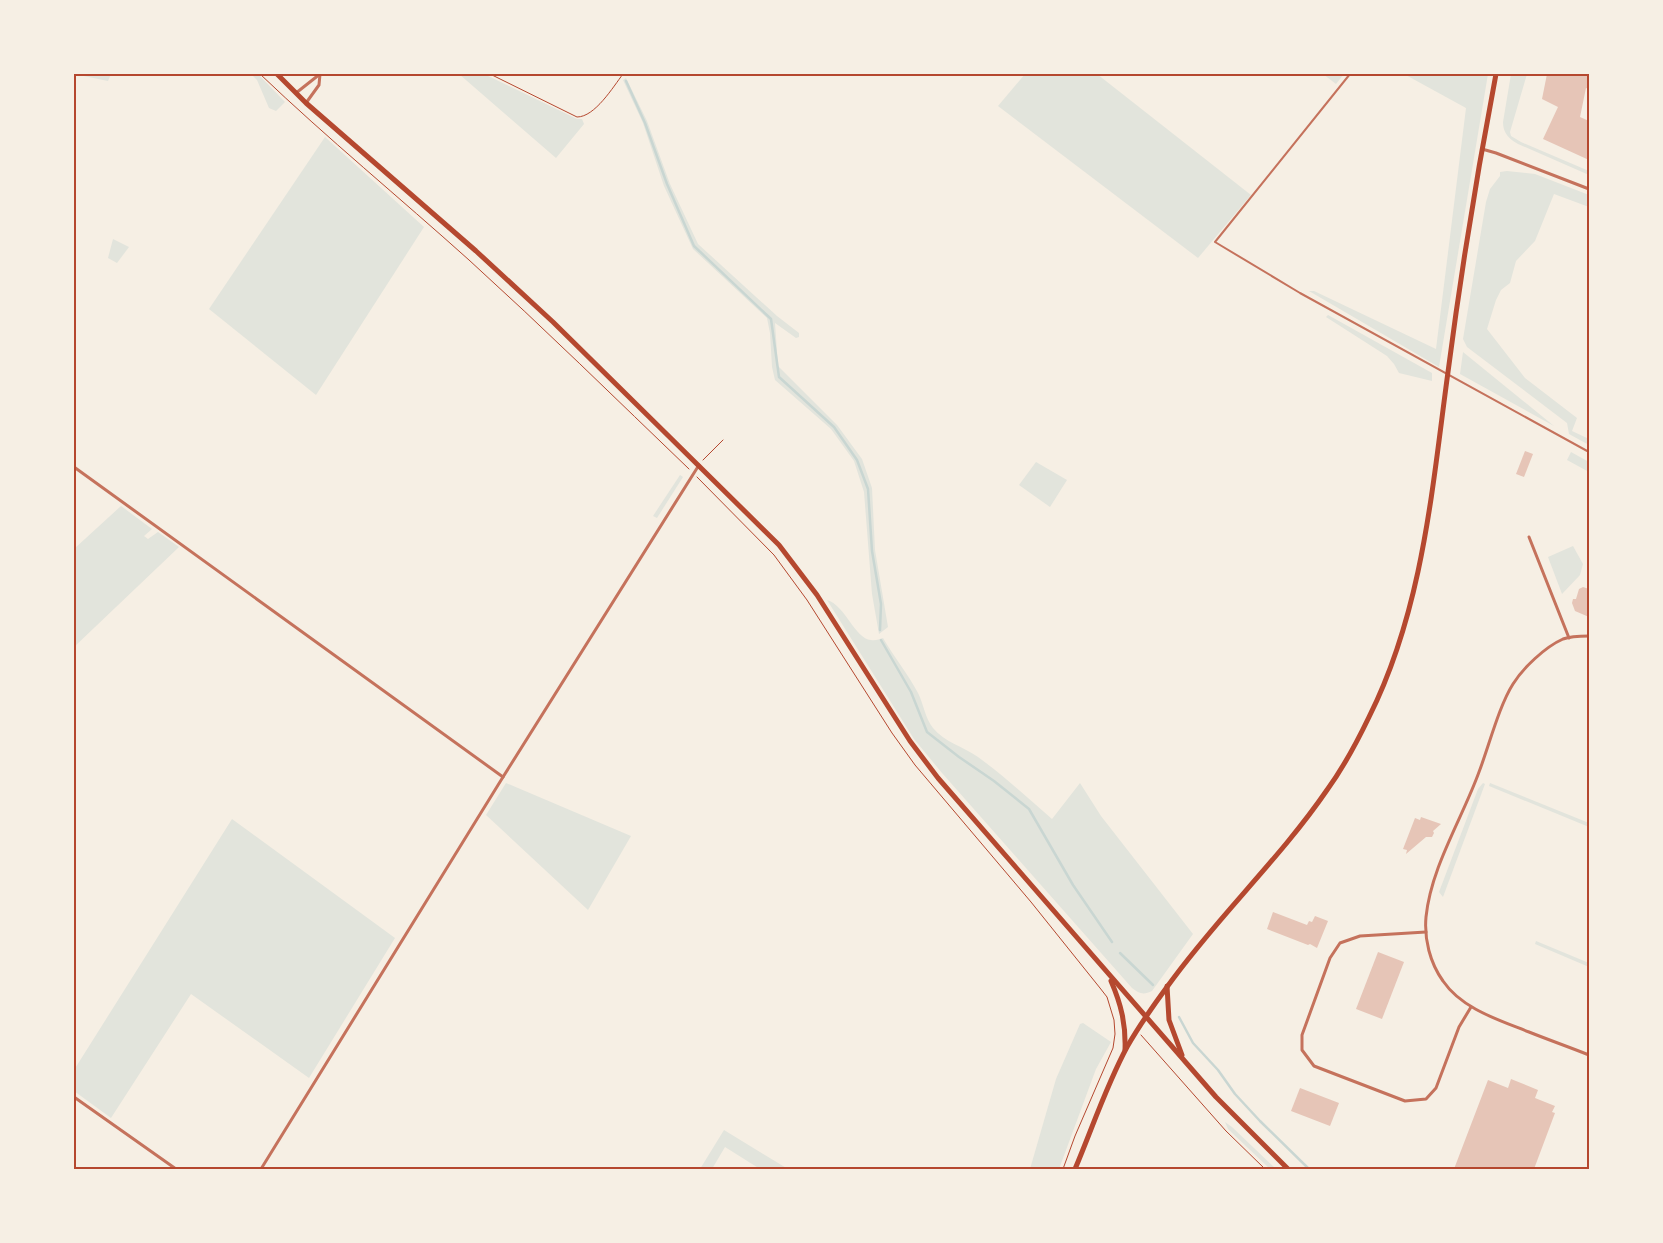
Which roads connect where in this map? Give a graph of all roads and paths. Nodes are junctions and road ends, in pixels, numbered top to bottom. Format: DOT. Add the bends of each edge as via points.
graph roads {
  1 [pos="260,74"];
  2 [pos="277,74"];
  3 [pos="320,74"];
  4 [pos="490,74"];
  5 [pos="623,74"];
  6 [pos="1350,74"];
  7 [pos="1496,74"];
  8 [pos="296,94"];
  9 [pos="306,103"];
  10 [pos="1482,149"];
  11 [pos="1589,189"];
  12 [pos="723,440"];
  13 [pos="1589,452"];
  14 [pos="699,464"];
  15 [pos="74,467"];
  16 [pos="693,473"];
  17 [pos="1529,537"];
  18 [pos="1589,636"];
  19 [pos="1569,638"];
  20 [pos="503,777"];
  21 [pos="1426,932"];
  22 [pos="1109,976"];
  23 [pos="1167,986"];
  24 [pos="1471,1007"];
  25 [pos="1146,1017"];
  26 [pos="1137,1030"];
  27 [pos="1125,1051"];
  28 [pos="1589,1055"];
  29 [pos="1184,1061"];
  30 [pos="74,1096"];
  31 [pos="176,1169"];
  32 [pos="261,1169"];
  33 [pos="1064,1169"];
  34 [pos="1075,1169"];
  35 [pos="1265,1169"];
  36 [pos="1288,1169"];
  1 -- 16 [label="path" via="546,330"];
  2 -- 8 [label="main road"];
  3 -- 8 [label="street"];
  3 -- 9 [label="street" via="319,85"];
  4 -- 5 [label="path" via="577,117 587,116 596,108"];
  6 -- 13 [label="lane" via="1215,242 1300,293"];
  7 -- 10 [label="main road"];
  8 -- 9 [label="main road"];
  9 -- 14 [label="main road" via="554,322"];
  10 -- 11 [label="street"];
  10 -- 23 [label="main road" via="1426,538 1401,638 1387,678 1328,790"];
  12 -- 14 [label="path"];
  14 -- 16 [label="street"];
  14 -- 22 [label="main road" via="797,567 910,741 938,778"];
  15 -- 20 [label="street"];
  16 -- 20 [label="street"];
  16 -- 33 [label="path" via="774,555 808,600 915,765 1032,902 1107,997 1114,1020 1112,1048"];
  17 -- 19 [label="street"];
  18 -- 19 [label="street"];
  19 -- 21 [label="street" via="1530,662 1512,685 1436,874"];
  20 -- 32 [label="street"];
  21 -- 24 [label="street" via="1432,961 1444,983"];
  21 -- 24 [label="street" via="1360,936 1340,943 1330,958 1302,1035 1302,1050 1314,1066 1405,1101 1426,1099 1436,1088"];
  22 -- 25 [label="main road"];
  22 -- 27 [label="main road" via="1123,1011"];
  23 -- 25 [label="main road"];
  23 -- 29 [label="main road" via="1169,1020"];
  24 -- 28 [label="street"];
  25 -- 26 [label="main road"];
  25 -- 29 [label="main road"];
  26 -- 27 [label="main road"];
  26 -- 35 [label="path" via="1226,1131"];
  27 -- 34 [label="main road"];
  29 -- 36 [label="main road"];
  30 -- 31 [label="street"];
}
